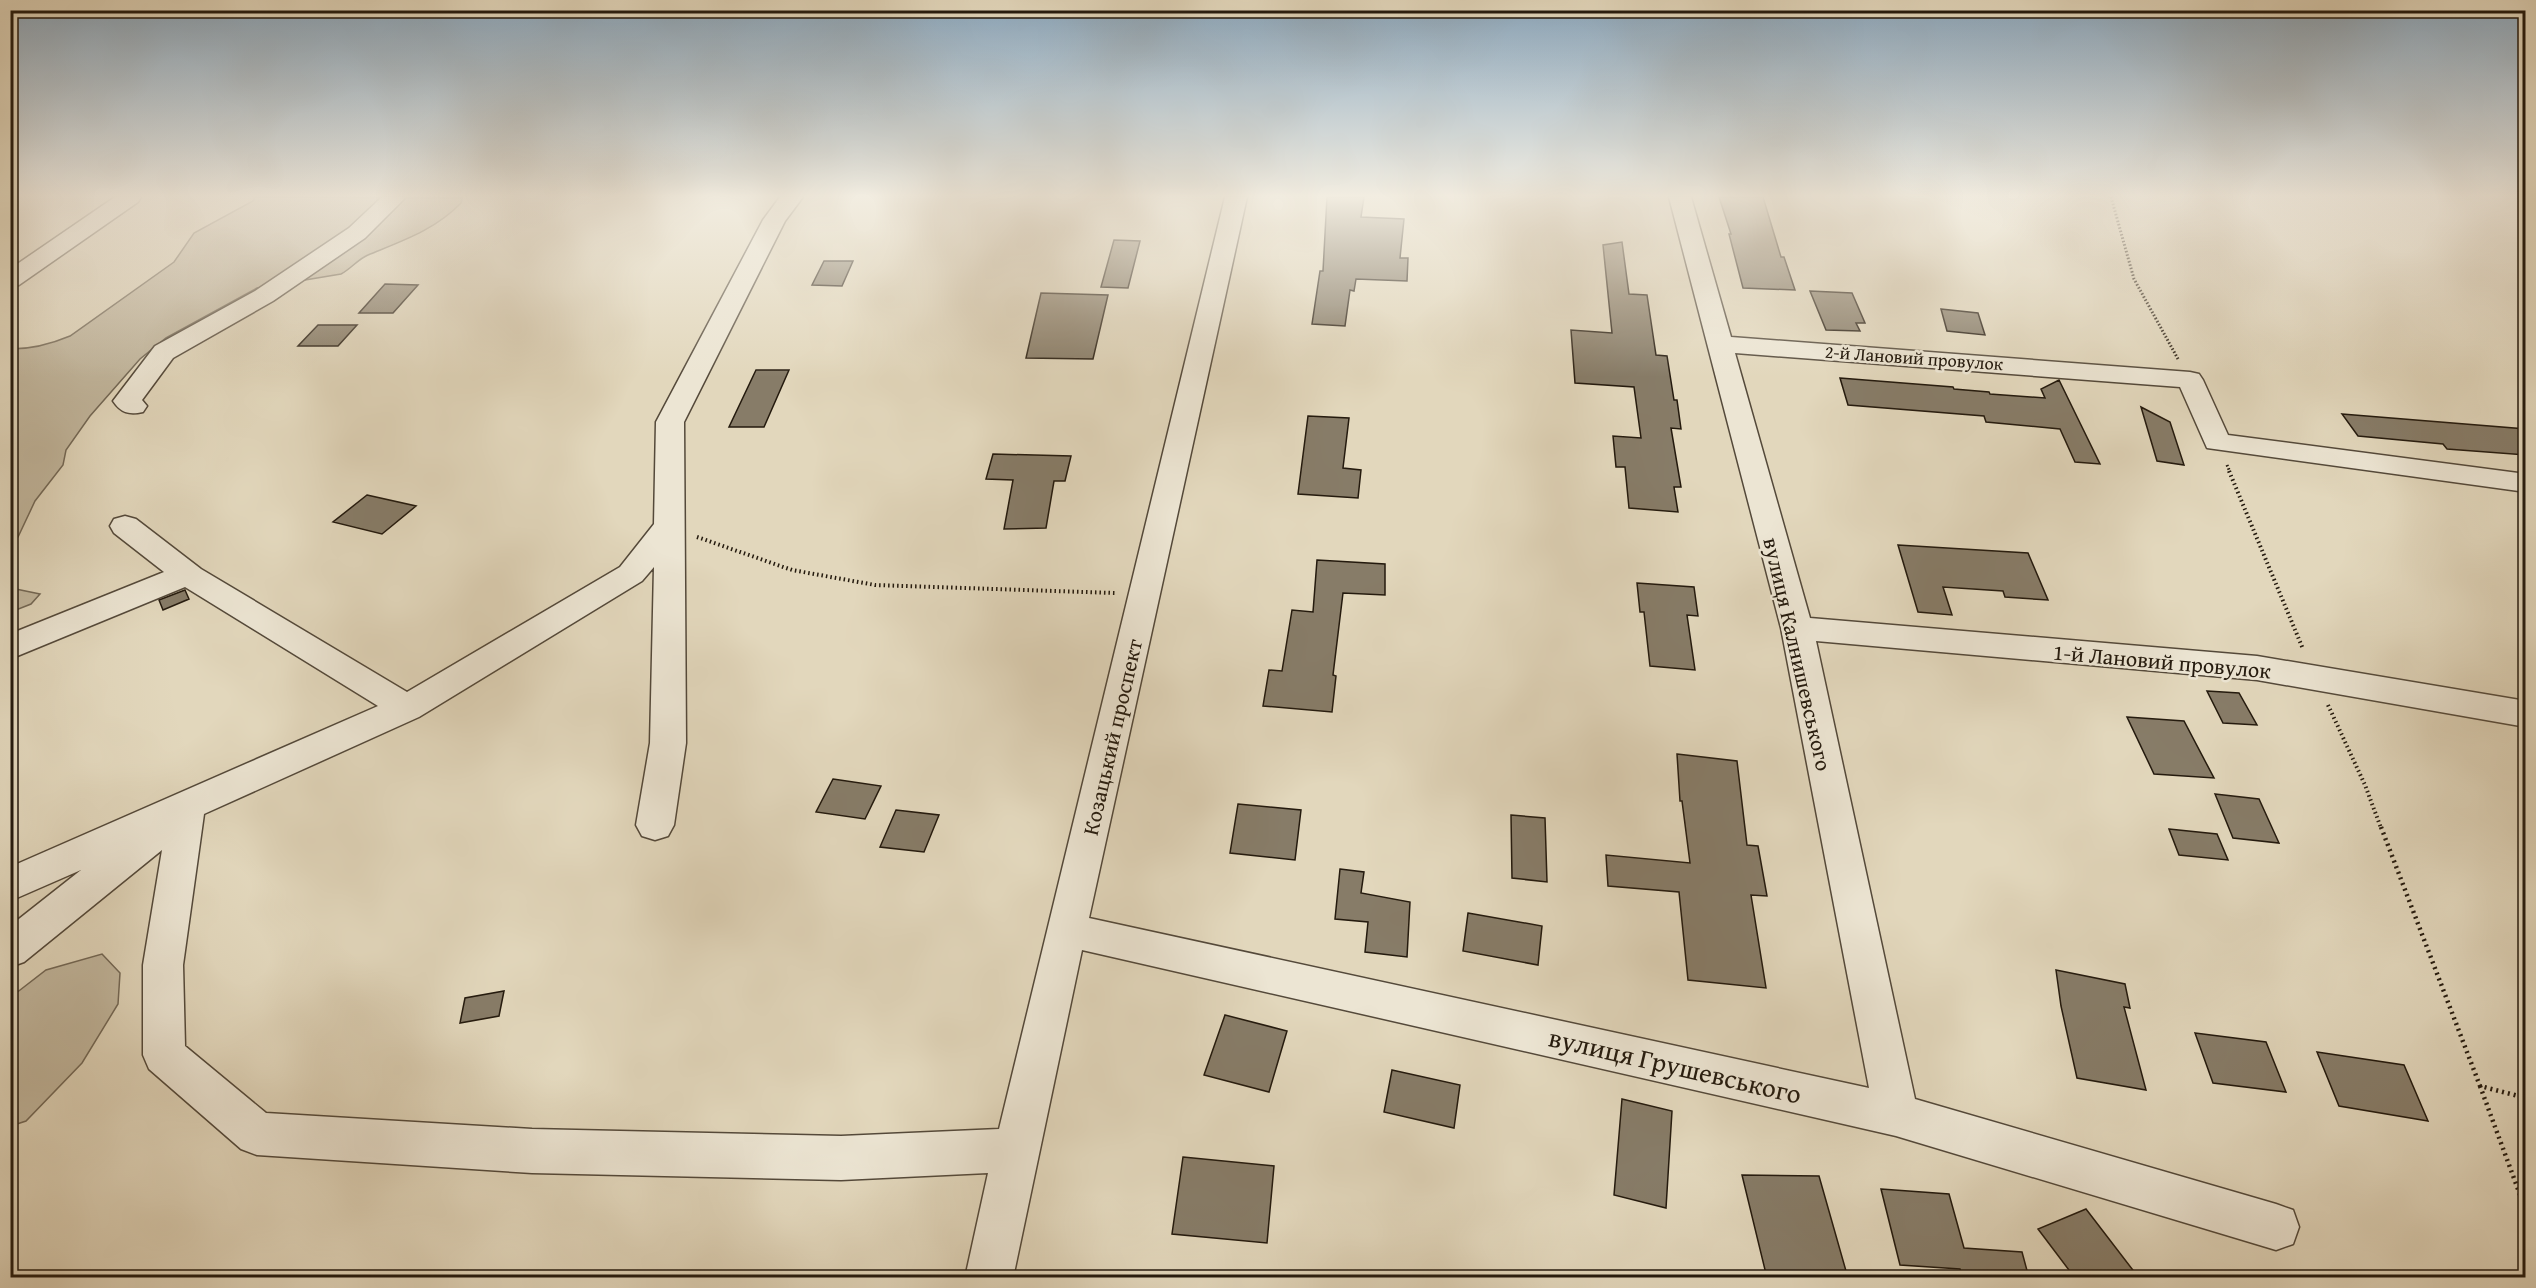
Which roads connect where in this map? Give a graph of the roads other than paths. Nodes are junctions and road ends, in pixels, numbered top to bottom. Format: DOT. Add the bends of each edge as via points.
graph roads {
  1 [pos="43,257"];
  2 [pos="321,257"];
  3 [pos="755,257"];
  4 [pos="1222,257"];
  5 [pos="1696,257"];
  6 [pos="10,280"];
  7 [pos="1719,344"];
  8 [pos="133,406"];
  9 [pos="2526,483"];
  10 [pos="125,526"];
  11 [pos="668,527"];
  12 [pos="187,574"];
  13 [pos="1797,628"];
  14 [pos="10,647"];
  15 [pos="407,708"];
  16 [pos="2526,714"];
  17 [pos="187,807"];
  18 [pos="655,825"];
  19 [pos="10,885"];
  20 [pos="1067,930"];
  21 [pos="10,950"];
  22 [pos="1896,1115"];
  23 [pos="1016,1150"];
  24 [pos="2276,1227"];
  25 [pos="989,1278"];
  1 -- 6 [label="street"];
  2 -- 8 [label="street" via="264,296 164,352 127,401"];
  3 -- 11 [label="street" via="670,422"];
  4 -- 20 [label="street, Козацький проспект"];
  5 -- 7 [label="street, вулиця Калнишевського"];
  7 -- 9 [label="street, 2-й Лановий провулок" via="2190,380 2217,442"];
  7 -- 13 [label="street, вулиця Калнишевського"];
  10 -- 12 [label="street"];
  11 -- 15 [label="street" via="631,574"];
  11 -- 18 [label="street" via="668,743"];
  12 -- 14 [label="street"];
  12 -- 15 [label="street"];
  13 -- 16 [label="street, 1-й Лановий провулок" via="2257,668"];
  13 -- 22 [label="street, вулиця Калнишевського"];
  15 -- 17 [label="street"];
  17 -- 19 [label="street"];
  17 -- 21 [label="street"];
  17 -- 23 [label="street" via="163,965 164,1055 257,1134 532,1151 841,1158"];
  20 -- 22 [label="street, вулиця Грушевського"];
  20 -- 23 [label="street, Козацький проспект"];
  22 -- 24 [label="street, вулиця Грушевського"];
  23 -- 25 [label="street, Козацький проспект"];
}
